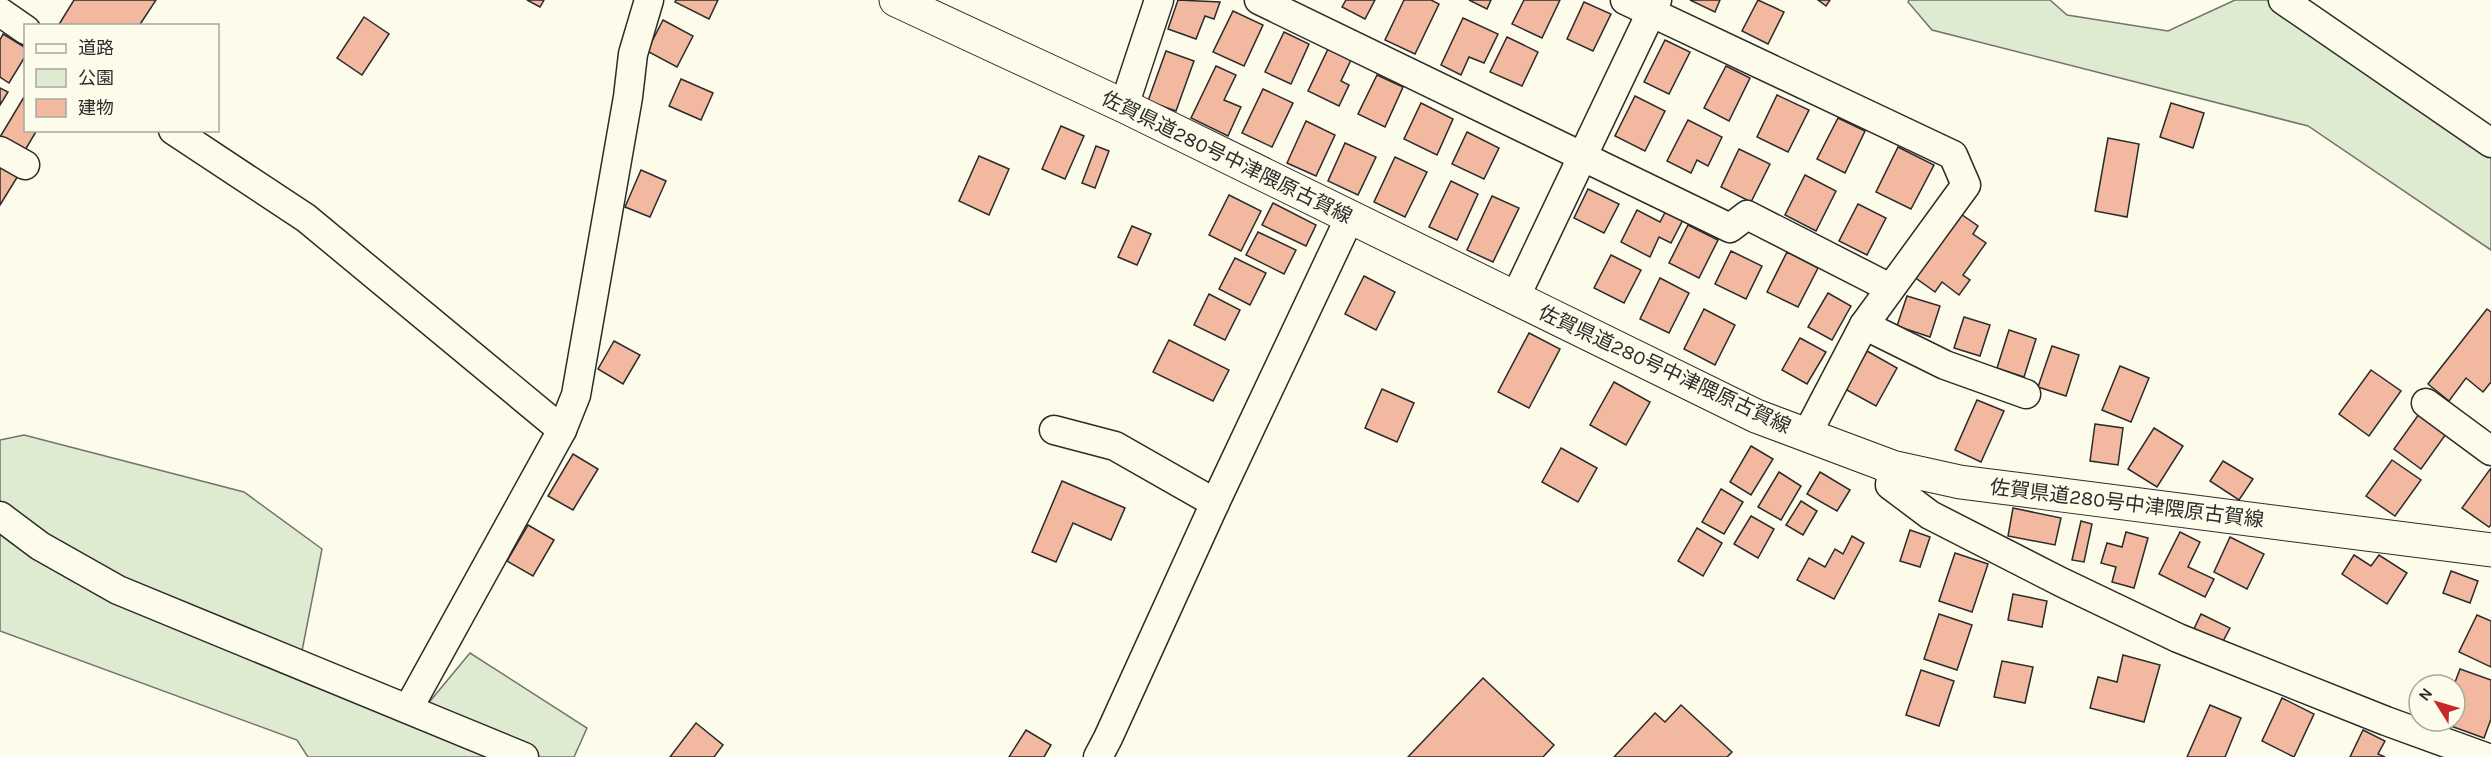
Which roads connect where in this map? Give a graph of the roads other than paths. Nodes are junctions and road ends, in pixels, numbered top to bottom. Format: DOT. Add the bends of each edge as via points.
graph roads {
  1 [pos="649,0"];
  2 [pos="896,0"];
  3 [pos="1159,0"];
  4 [pos="1259,0"];
  5 [pos="1625,0"];
  6 [pos="2283,0"];
  7 [pos="1654,6"];
  8 [pos="0,12"];
  9 [pos="24,29"];
  10 [pos="1124,106"];
  11 [pos="176,132"];
  12 [pos="2491,143"];
  13 [pos="0,151"];
  14 [pos="1582,157"];
  15 [pos="25,165"];
  16 [pos="1350,217"];
  17 [pos="1890,288"];
  18 [pos="1515,298"];
  19 [pos="1864,325"];
  20 [pos="2026,394"];
  21 [pos="2426,403"];
  22 [pos="562,430"];
  23 [pos="1054,430"];
  24 [pos="1806,436"];
  25 [pos="2491,452"];
  26 [pos="1892,467"];
  27 [pos="1215,503"];
  28 [pos="0,516"];
  29 [pos="2491,550"];
  30 [pos="408,709"];
  31 [pos="524,757"];
  32 [pos="1098,757"];
  33 [pos="2485,757"];
  1 -- 22 [label="street" via="633,54 576,395"];
  2 -- 10 [label="main road, 佐賀県道280号中津隈原古賀線"];
  3 -- 10 [label="street"];
  4 -- 14 [label="street"];
  5 -- 7 [label="street"];
  6 -- 12 [label="street"];
  7 -- 14 [label="street"];
  7 -- 17 [label="street" via="1953,154 1966,185"];
  8 -- 9 [label="street"];
  10 -- 16 [label="main road, 佐賀県道280号中津隈原古賀線"];
  11 -- 22 [label="street" via="306,218"];
  13 -- 15 [label="street"];
  14 -- 17 [label="street" via="1730,228 1747,215"];
  14 -- 18 [label="street"];
  16 -- 18 [label="main road, 佐賀県道280号中津隈原古賀線"];
  16 -- 27 [label="street"];
  17 -- 19 [label="street"];
  18 -- 24 [label="main road, 佐賀県道280号中津隈原古賀線" via="1756,416"];
  19 -- 20 [label="street" via="1945,364"];
  19 -- 24 [label="street"];
  21 -- 25 [label="street"];
  22 -- 30 [label="street"];
  23 -- 27 [label="street" via="1115,446"];
  24 -- 26 [label="main road, 佐賀県道280号中津隈原古賀線"];
  26 -- 29 [label="main road, 佐賀県道280号中津隈原古賀線" via="1960,482"];
  26 -- 33 [label="street" via="1890,485 1930,515 2061,582 2178,638"];
  27 -- 32 [label="street"];
  28 -- 30 [label="street" via="40,546 118,590"];
  30 -- 31 [label="street"];
}
